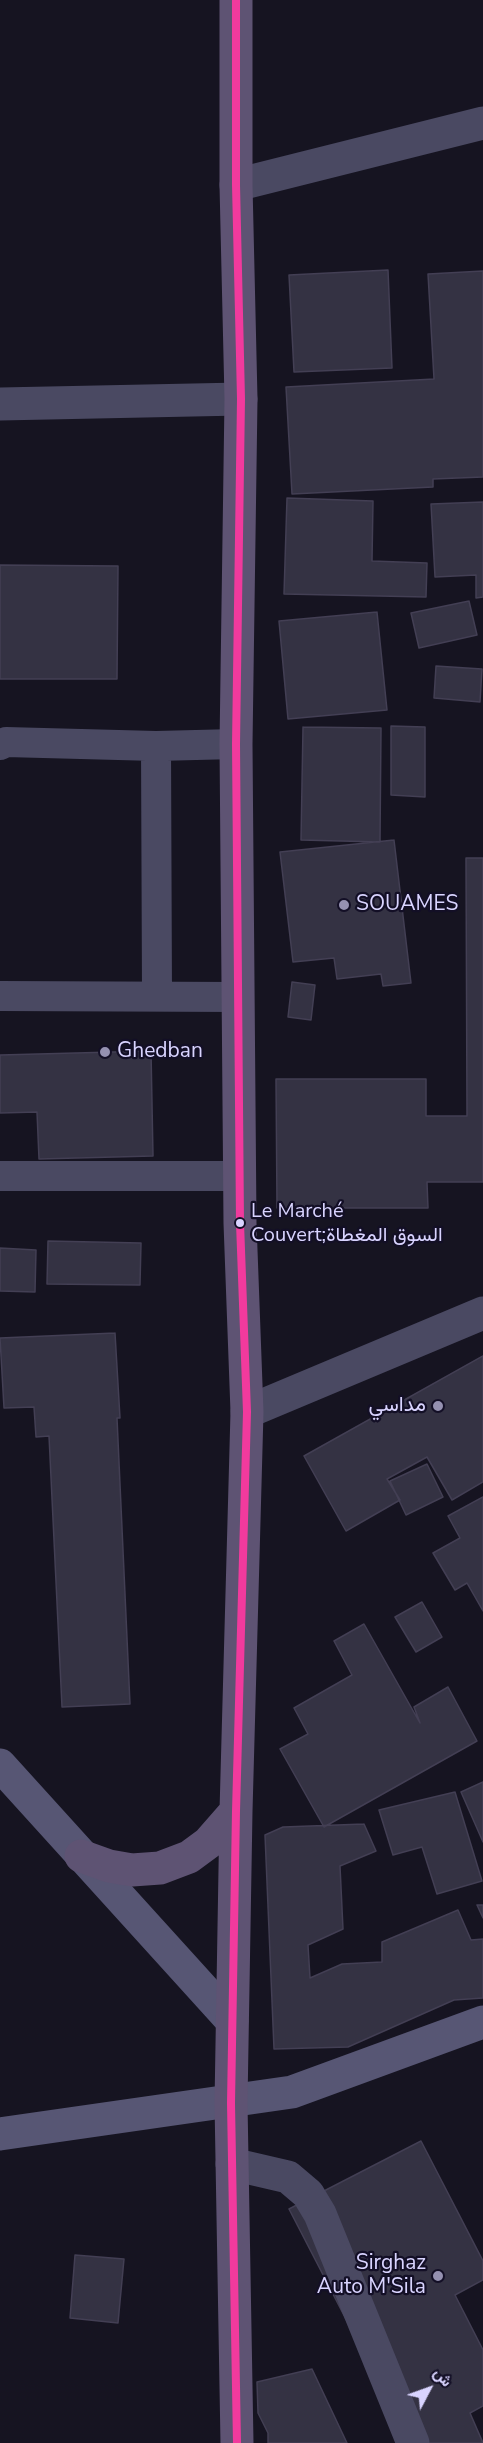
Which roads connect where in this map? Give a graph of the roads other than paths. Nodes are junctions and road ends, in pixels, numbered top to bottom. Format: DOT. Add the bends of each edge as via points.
graph roads {
  1 [pos="236,0"];
  2 [pos="483,123"];
  3 [pos="236,185"];
  4 [pos="241,399"];
  5 [pos="0,404"];
  6 [pos="236,744"];
  7 [pos="0,745"];
  8 [pos="156,746"];
  9 [pos="0,996"];
  10 [pos="157,996"];
  11 [pos="238,997"];
  12 [pos="0,1176"];
  13 [pos="240,1176"];
  14 [pos="483,1313"];
  15 [pos="247,1412"];
  16 [pos="0,1765"];
  17 [pos="236,1811"];
  18 [pos="81,1856"];
  19 [pos="232,2021"];
  20 [pos="483,2022"];
  21 [pos="231,2103"];
  22 [pos="0,2134"];
  23 [pos="232,2164"];
  24 [pos="237,2443"];
  25 [pos="412,2443"];
  1 -- 3 [label="main road"];
  2 -- 3 [label="street"];
  3 -- 4 [label="main road"];
  4 -- 5 [label="street"];
  4 -- 6 [label="main road"];
  6 -- 8 [label="lane"];
  6 -- 11 [label="main road"];
  7 -- 8 [label="lane" via="6,742"];
  8 -- 10 [label="lane"];
  9 -- 10 [label="lane"];
  10 -- 11 [label="lane"];
  11 -- 13 [label="main road"];
  12 -- 13 [label="lane"];
  13 -- 15 [label="main road"];
  14 -- 15 [label="street"];
  15 -- 17 [label="main road"];
  16 -- 18 [label="street"];
  17 -- 18 [label="main road" via="208,1843 189,1857 159,1868 132,1870"];
  17 -- 19 [label="main road"];
  18 -- 19 [label="street"];
  19 -- 21 [label="main road"];
  20 -- 21 [label="street" via="292,2092"];
  21 -- 22 [label="street"];
  21 -- 23 [label="main road"];
  23 -- 24 [label="main road"];
  23 -- 25 [label="street" via="288,2177 315,2204"];
}
